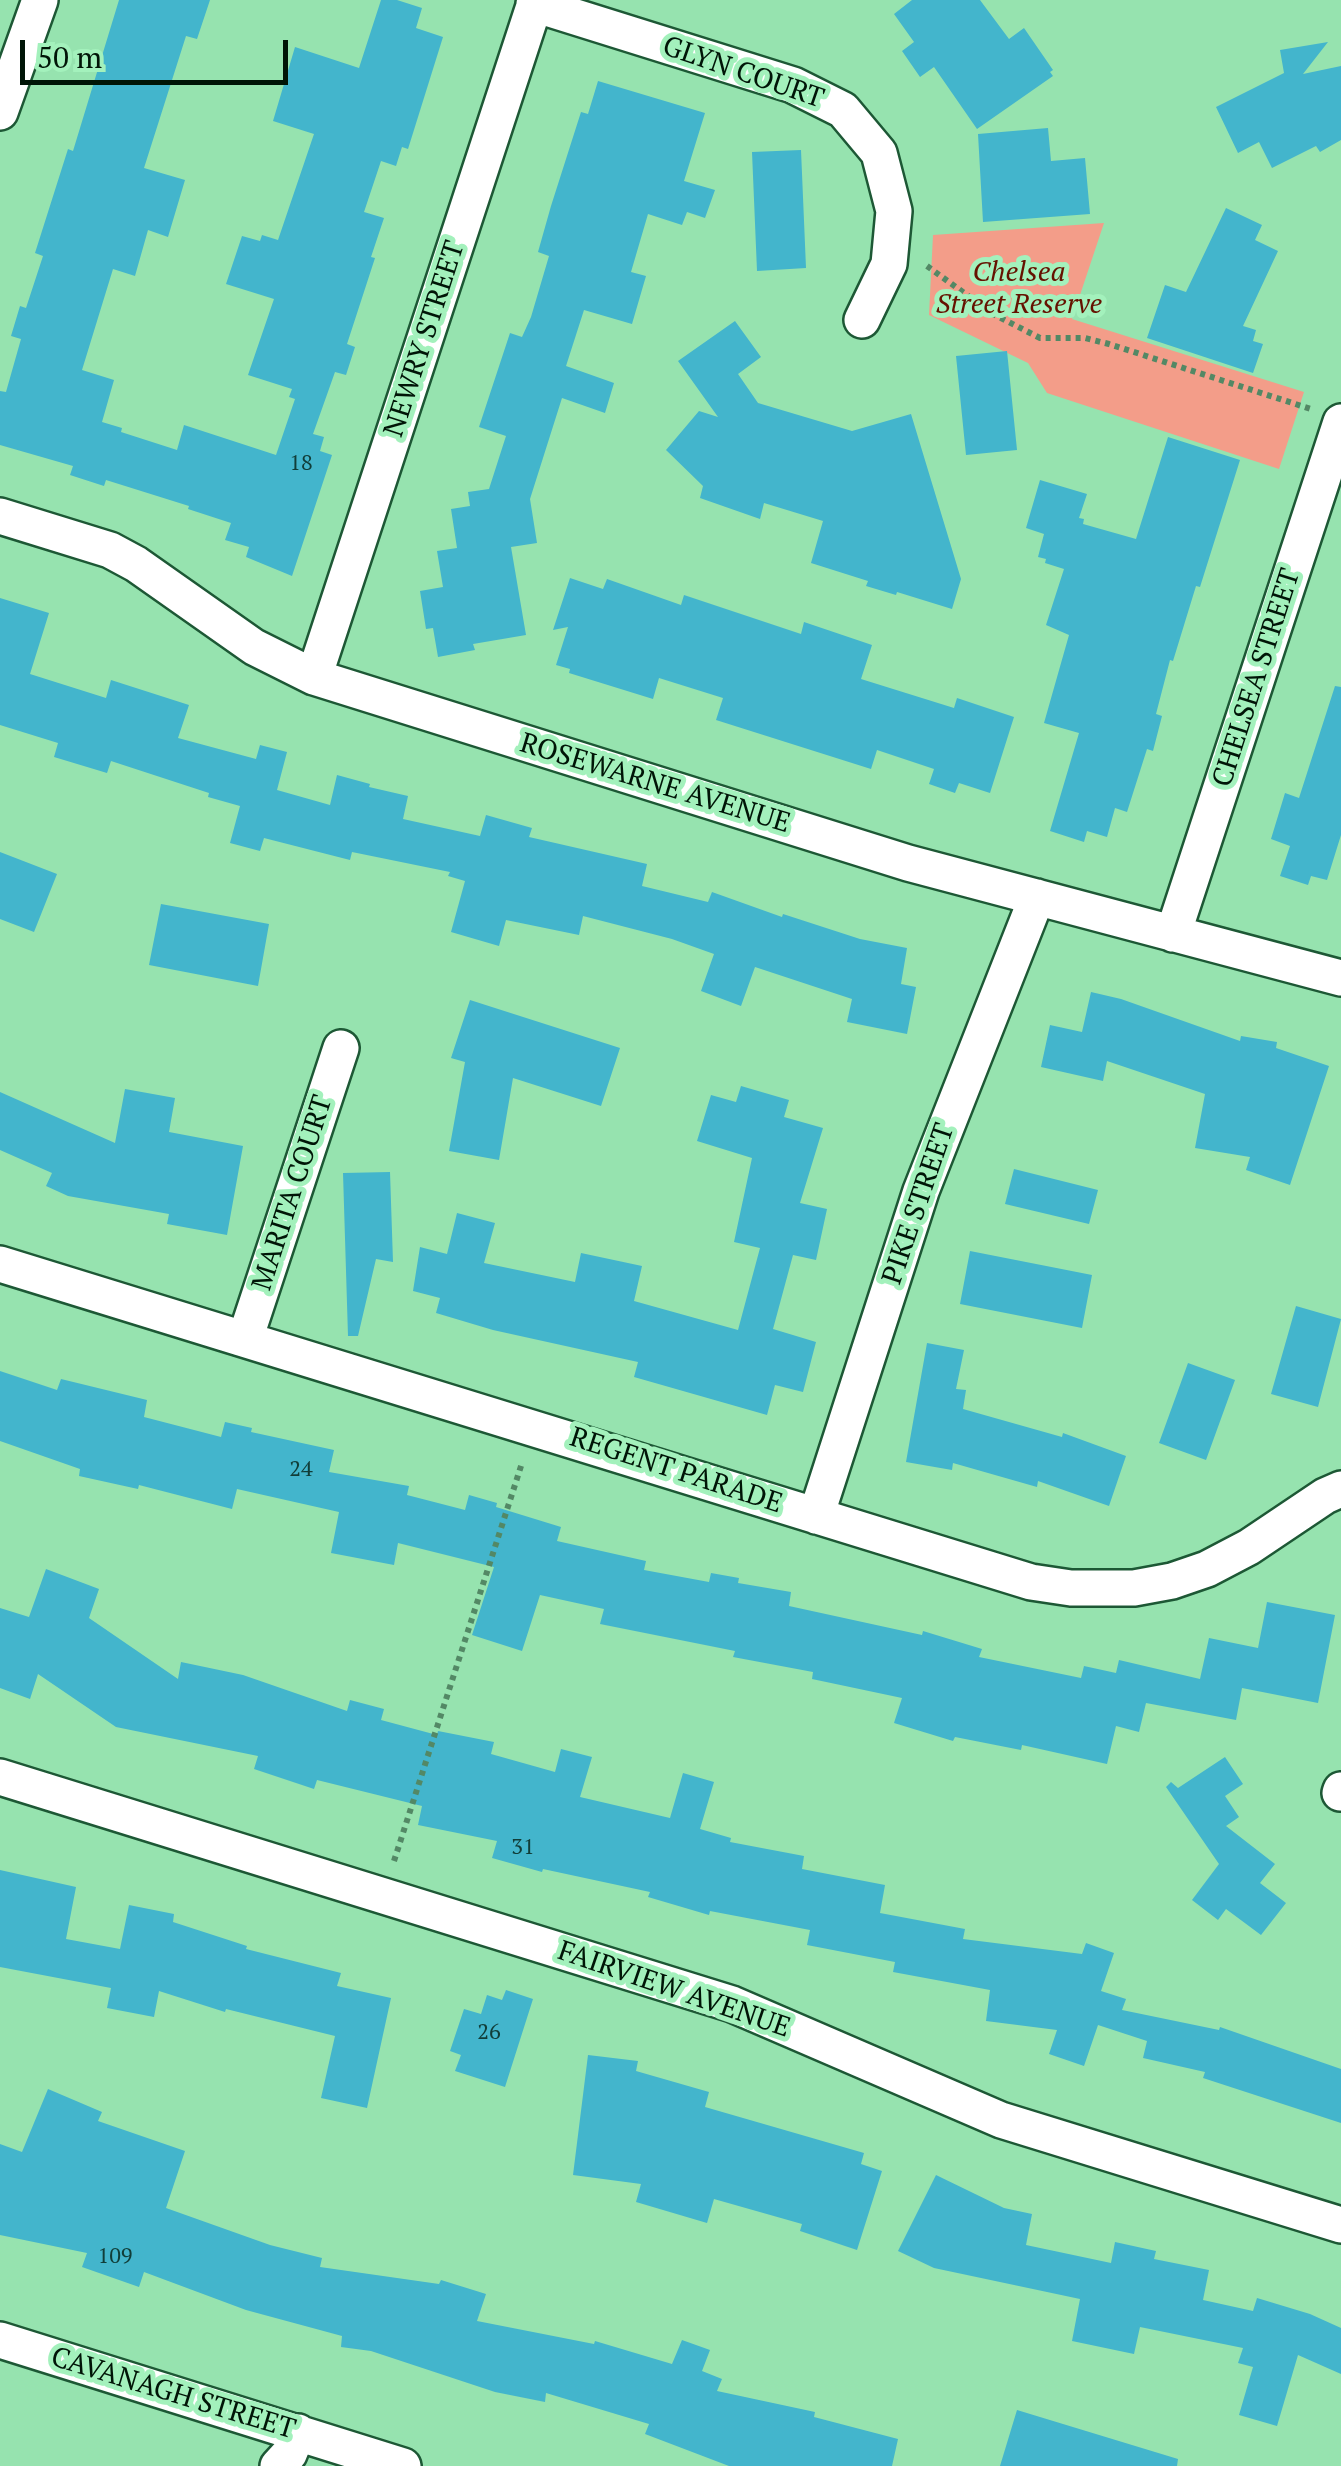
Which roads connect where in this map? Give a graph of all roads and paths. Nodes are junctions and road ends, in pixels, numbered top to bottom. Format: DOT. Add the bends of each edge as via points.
graph roads {
  1 [pos="40,0"];
  2 [pos="535,2"];
  3 [pos="0,112"];
  4 [pos="928,266"];
  5 [pos="862,320"];
  6 [pos="1331,417"];
  7 [pos="0,516"];
  8 [pos="314,678"];
  9 [pos="1037,897"];
  10 [pos="1173,934"];
  11 [pos="1341,978"];
  12 [pos="342,1048"];
  13 [pos="0,1264"];
  14 [pos="246,1340"];
  15 [pos="522,1464"];
  16 [pos="1341,1489"];
  17 [pos="816,1516"];
  18 [pos="0,1777"];
  19 [pos="394,1861"];
  20 [pos="1341,2225"];
  21 [pos="0,2340"];
  22 [pos="298,2432"];
  23 [pos="278,2466"];
  24 [pos="404,2466"];
  1 -- 3 [label="street"];
  2 -- 5 [label="street, GLYN COURT" via="793,85 843,110 879,153 894,210 889,264"];
  2 -- 8 [label="street, NEWRY STREET"];
  4 -- 6 [label="path" via="1040,338 1109,344"];
  6 -- 10 [label="street, CHELSEA STREET"];
  7 -- 8 [label="street, ROSEWARNE AVENUE" via="124,557 254,648"];
  8 -- 9 [label="street, ROSEWARNE AVENUE"];
  9 -- 10 [label="street, ROSEWARNE AVENUE"];
  9 -- 17 [label="street, PIKE STREET" via="921,1191"];
  10 -- 11 [label="street, ROSEWARNE AVENUE"];
  12 -- 14 [label="street, MARITA COURT"];
  13 -- 14 [label="street, REGENT PARADE"];
  14 -- 17 [label="street, REGENT PARADE"];
  15 -- 19 [label="path"];
  16 -- 17 [label="street, REGENT PARADE" via="1206,1568 1100,1590 1031,1582"];
  18 -- 20 [label="street, FAIRVIEW AVENUE" via="732,2004 1001,2120"];
  21 -- 22 [label="street, CAVANAGH STREET"];
  22 -- 23 [label="street"];
  22 -- 24 [label="street, CAVANAGH STREET"];
}
